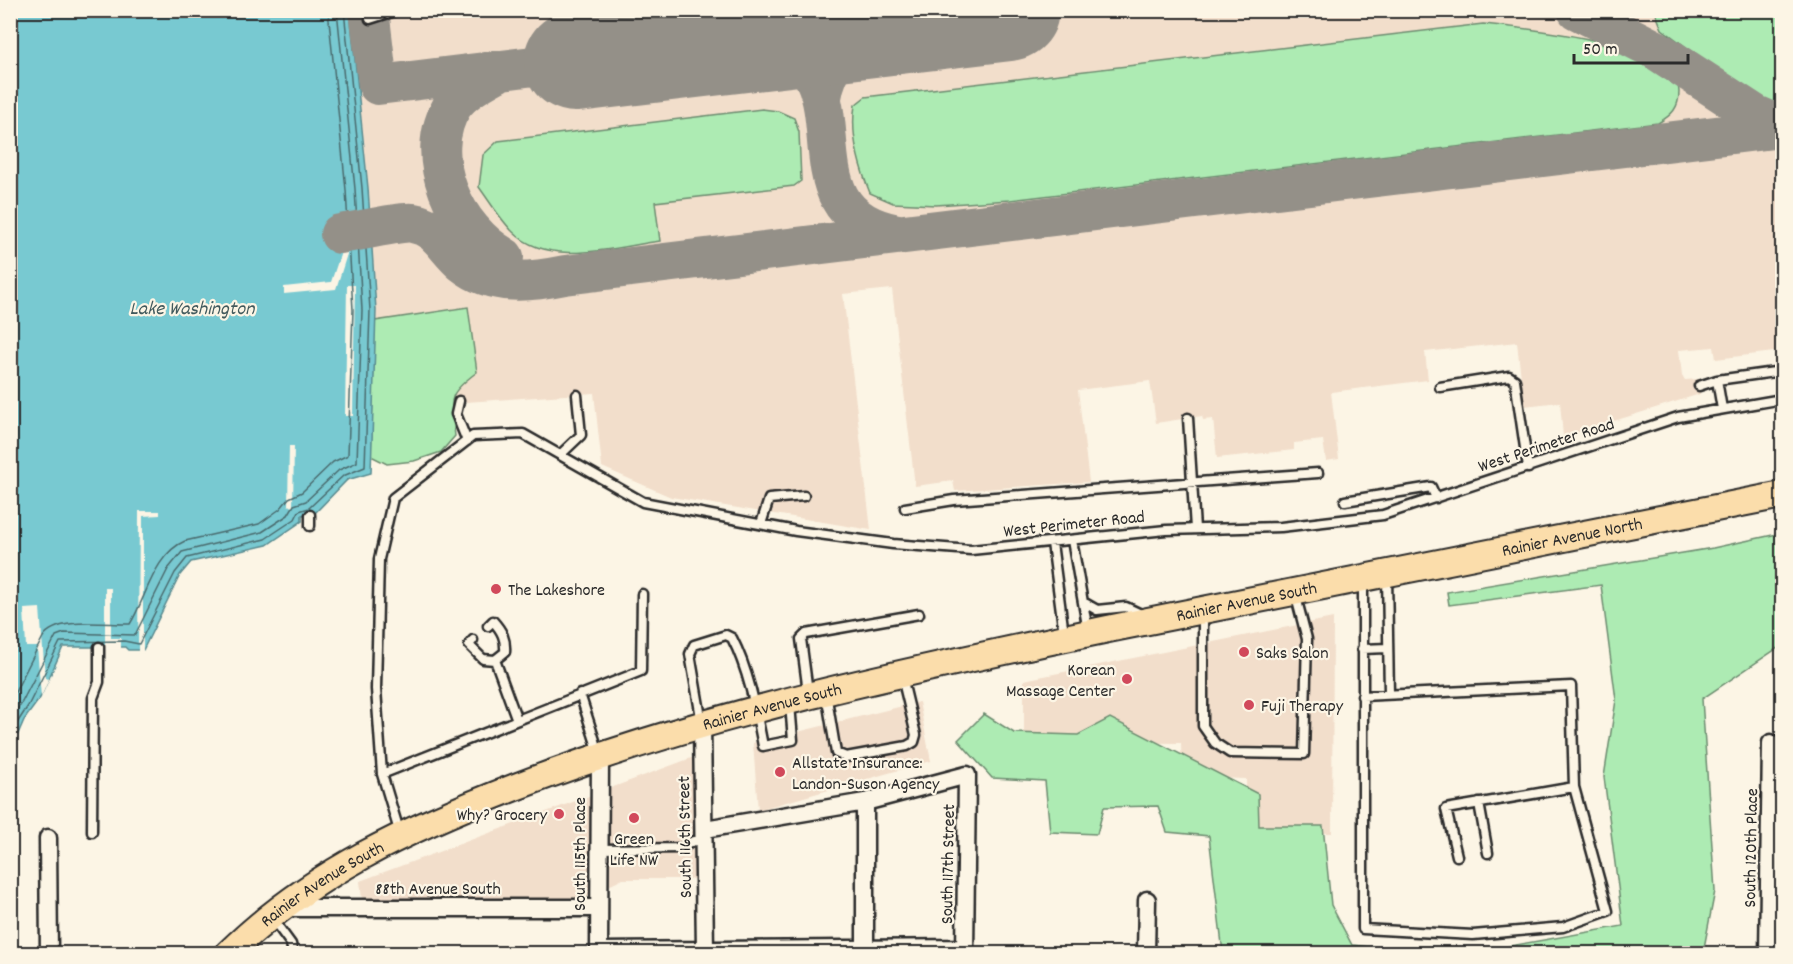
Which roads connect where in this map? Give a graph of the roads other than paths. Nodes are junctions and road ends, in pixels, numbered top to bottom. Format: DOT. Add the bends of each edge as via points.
graph roads {
  1 [pos="398,10"];
  2 [pos="370,19"];
  3 [pos="1782,371"];
  4 [pos="1717,380"];
  5 [pos="1699,386"];
  6 [pos="1440,387"];
  7 [pos="577,395"];
  8 [pos="1782,399"];
  9 [pos="459,401"];
  10 [pos="1722,409"];
  11 [pos="1188,418"];
  12 [pos="467,441"];
  13 [pos="560,455"];
  14 [pos="1528,468"];
  15 [pos="1318,473"];
  16 [pos="1192,483"];
  17 [pos="1782,495"];
  18 [pos="804,496"];
  19 [pos="1436,498"];
  20 [pos="1345,501"];
  21 [pos="905,508"];
  22 [pos="310,515"];
  23 [pos="761,524"];
  24 [pos="310,526"];
  25 [pos="1195,529"];
  26 [pos="1072,540"];
  27 [pos="1052,543"];
  28 [pos="1375,575"];
  29 [pos="1295,590"];
  30 [pos="642,594"];
  31 [pos="1083,602"];
  32 [pos="1203,609"];
  33 [pos="919,614"];
  34 [pos="1154,620"];
  35 [pos="488,626"];
  36 [pos="1076,636"];
  37 [pos="473,640"];
  38 [pos="99,647"];
  39 [pos="1389,648"];
  40 [pos="1362,649"];
  41 [pos="495,660"];
  42 [pos="901,674"];
  43 [pos="580,694"];
  44 [pos="1389,694"];
  45 [pos="808,696"];
  46 [pos="1362,696"];
  47 [pos="756,709"];
  48 [pos="517,720"];
  49 [pos="702,723"];
  50 [pos="1771,743"];
  51 [pos="600,754"];
  52 [pos="382,774"];
  53 [pos="1574,787"];
  54 [pos="865,802"];
  55 [pos="1479,803"];
  56 [pos="92,832"];
  57 [pos="400,834"];
  58 [pos="704,835"];
  59 [pos="48,838"];
  60 [pos="599,849"];
  61 [pos="1488,853"];
  62 [pos="1457,856"];
  63 [pos="1147,900"];
  64 [pos="598,908"];
  65 [pos="274,912"];
  66 [pos="865,950"];
  67 [pos="233,951"];
  68 [pos="705,951"];
  69 [pos="965,951"];
  70 [pos="599,952"];
  71 [pos="49,954"];
  72 [pos="293,954"];
  73 [pos="1146,954"];
  74 [pos="1768,954"];
  1 -- 2 [label="lane"];
  3 -- 4 [label="lane"];
  4 -- 5 [label="lane"];
  4 -- 10 [label="lane"];
  6 -- 14 [label="lane" via="1509,376 1515,380"];
  7 -- 13 [label="lane" via="581,435"];
  8 -- 10 [label="lane, West Perimeter Road"];
  9 -- 12 [label="lane" via="456,414"];
  10 -- 14 [label="lane, West Perimeter Road" via="1678,417"];
  11 -- 16 [label="lane"];
  12 -- 13 [label="lane, West Perimeter Road" via="473,436 523,434"];
  12 -- 52 [label="lane, West Perimeter Road" via="393,498 379,559 376,689"];
  13 -- 23 [label="lane, West Perimeter Road" via="643,502"];
  14 -- 19 [label="lane, West Perimeter Road"];
  15 -- 16 [label="lane"];
  16 -- 21 [label="lane" via="954,500"];
  16 -- 25 [label="lane"];
  17 -- 28 [label="main road, Rainier Avenue North"];
  18 -- 23 [label="lane" via="769,499"];
  19 -- 20 [label="lane" via="1431,487"];
  19 -- 25 [label="lane, West Perimeter Road" via="1383,515 1281,527"];
  22 -- 24 [label="lane"];
  23 -- 27 [label="lane, West Perimeter Road" via="893,544 971,550"];
  25 -- 26 [label="lane, West Perimeter Road"];
  26 -- 27 [label="lane, West Perimeter Road"];
  26 -- 31 [label="lane"];
  27 -- 36 [label="lane"];
  28 -- 29 [label="main road, Rainier Avenue South"];
  28 -- 39 [label="lane"];
  28 -- 40 [label="lane"];
  29 -- 32 [label="main road, Rainier Avenue South"];
  29 -- 32 [label="lane" via="1307,639 1304,754 1230,753 1215,743 1203,726"];
  30 -- 43 [label="lane" via="641,671"];
  31 -- 34 [label="lane" via="1103,611 1126,607"];
  31 -- 36 [label="lane"];
  32 -- 34 [label="main road, Rainier Avenue South"];
  33 -- 45 [label="lane" via="806,634 801,639"];
  34 -- 36 [label="main road, Rainier Avenue South"];
  35 -- 41 [label="lane" via="493,621 506,642 505,652"];
  36 -- 42 [label="main road, Rainier Avenue South"];
  37 -- 41 [label="lane" via="469,645 483,659"];
  38 -- 56 [label="lane" via="99,682 93,699"];
  39 -- 40 [label="lane"];
  39 -- 44 [label="lane"];
  40 -- 46 [label="lane"];
  41 -- 48 [label="lane"];
  42 -- 45 [label="main road, Rainier Avenue South"];
  42 -- 45 [label="lane" via="916,735 907,747 846,757 836,753"];
  43 -- 48 [label="lane"];
  43 -- 51 [label="lane"];
  44 -- 46 [label="lane"];
  44 -- 53 [label="lane" via="1571,686"];
  45 -- 47 [label="main road, Rainier Avenue South"];
  45 -- 47 [label="lane" via="793,740 763,746"];
  46 -- 53 [label="lane" via="1363,929 1473,935 1563,927 1608,911"];
  47 -- 49 [label="main road, Rainier Avenue South"];
  47 -- 49 [label="lane" via="732,638 713,638 694,645 690,654"];
  48 -- 52 [label="lane"];
  49 -- 51 [label="main road, Rainier Avenue South"];
  49 -- 58 [label="street, South 116th Street"];
  50 -- 74 [label="street, South 120th Place"];
  51 -- 57 [label="main road, Rainier Avenue South"];
  51 -- 60 [label="street, South 115th Place"];
  52 -- 57 [label="lane"];
  53 -- 55 [label="lane"];
  54 -- 58 [label="street"];
  54 -- 66 [label="street"];
  54 -- 69 [label="street, South 117th Street" via="967,776"];
  55 -- 61 [label="lane"];
  55 -- 62 [label="lane" via="1446,809"];
  57 -- 65 [label="main road, Rainier Avenue South" via="326,874"];
  58 -- 60 [label="lane" via="682,848"];
  58 -- 68 [label="street, South 116th Street"];
  59 -- 71 [label="street"];
  60 -- 64 [label="street, South 115th Place"];
  63 -- 73 [label="street"];
  64 -- 65 [label="street, 88th Avenue South"];
  64 -- 70 [label="street, South 115th Place"];
  65 -- 67 [label="main road, Rainier Avenue South"];
  65 -- 72 [label="lane"];
  66 -- 68 [label="street"];
  66 -- 69 [label="street"];
  68 -- 70 [label="street"];
}
